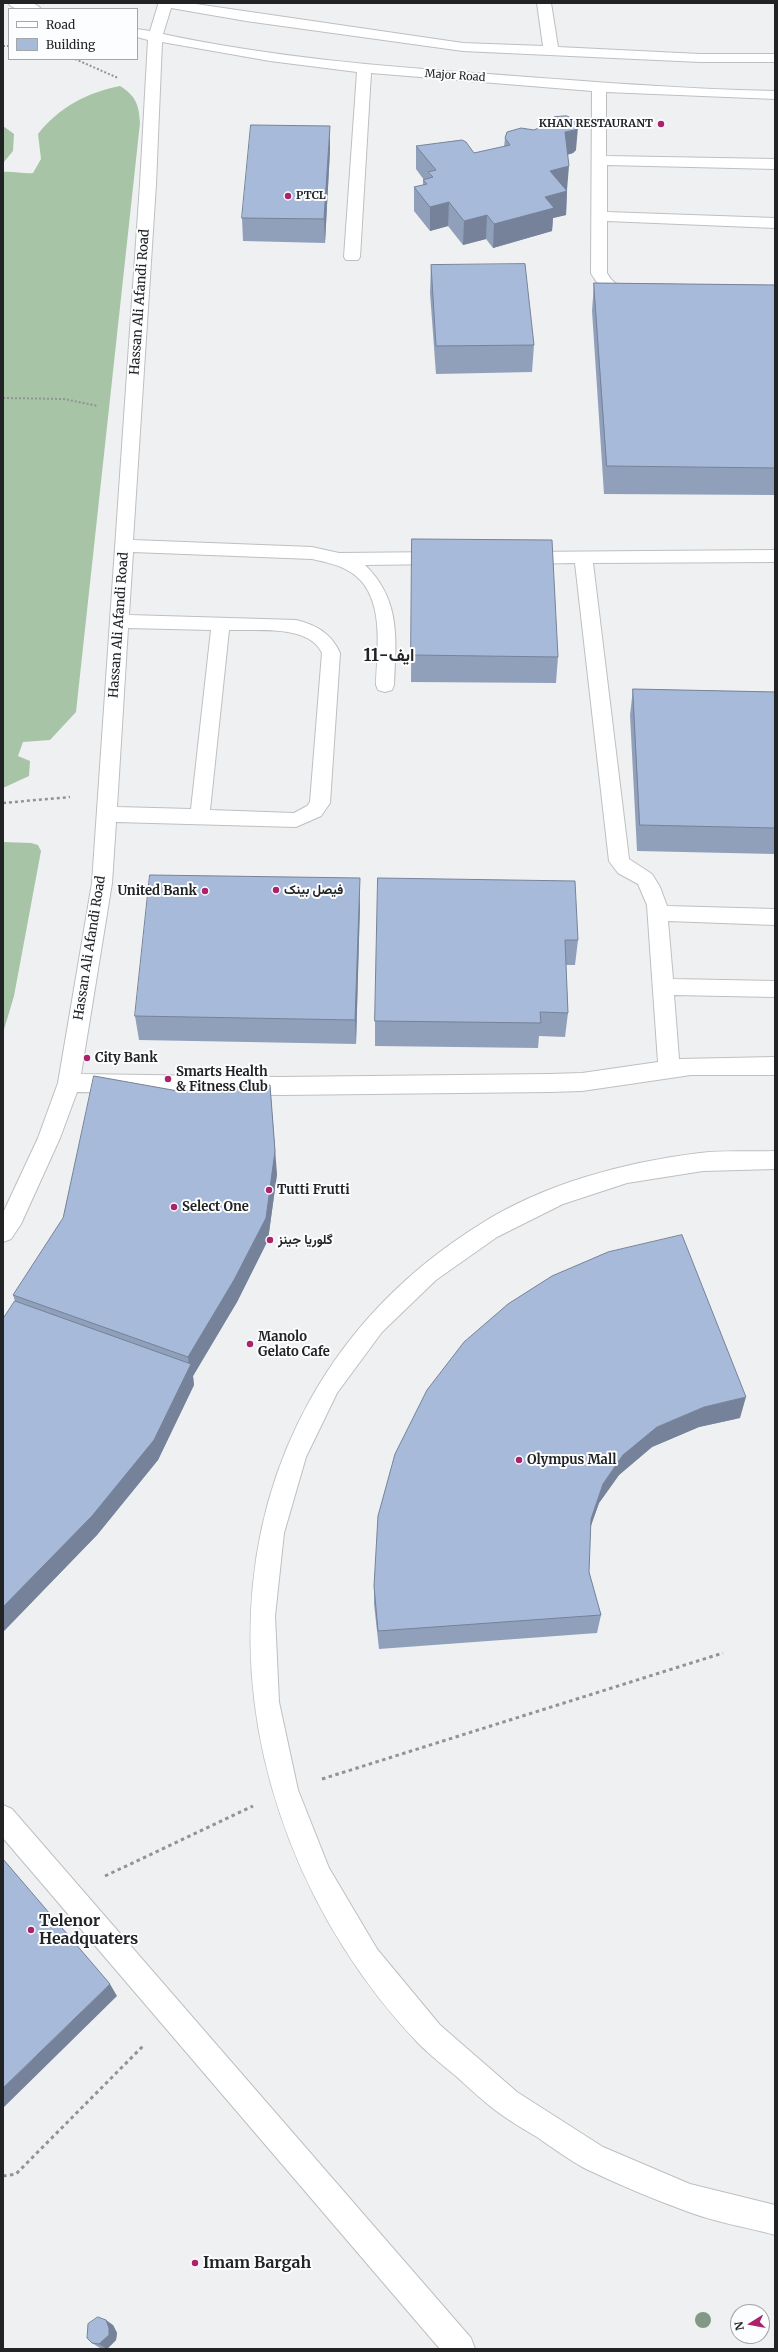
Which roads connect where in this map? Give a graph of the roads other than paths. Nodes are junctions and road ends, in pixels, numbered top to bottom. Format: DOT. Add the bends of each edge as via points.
graph roads {
  1 [pos="14,3"];
  2 [pos="165,3"];
  3 [pos="544,3"];
  4 [pos="31,8"];
  5 [pos="138,33"];
  6 [pos="155,37"];
  7 [pos="551,51"];
  8 [pos="775,58"];
  9 [pos="364,69"];
  10 [pos="598,87"];
  11 [pos="775,95"];
  12 [pos="599,160"];
  13 [pos="775,164"];
  14 [pos="599,216"];
  15 [pos="775,223"];
  16 [pos="352,257"];
  17 [pos="649,296"];
  18 [pos="124,546"];
  19 [pos="775,556"];
  20 [pos="456,558"];
  21 [pos="504,558"];
  22 [pos="583,558"];
  23 [pos="337,559"];
  24 [pos="119,621"];
  25 [pos="221,624"];
  26 [pos="384,685"];
  27 [pos="106,814"];
  28 [pos="200,816"];
  29 [pos="657,913"];
  30 [pos="775,918"];
  31 [pos="663,986"];
  32 [pos="775,989"];
  33 [pos="775,1066"];
  34 [pos="669,1070"];
  35 [pos="69,1083"];
  36 [pos="775,1160"];
  37 [pos="3,1232"];
  38 [pos="3,1818"];
  39 [pos="775,2220"];
  40 [pos="460,2349"];
  1 -- 4 [label="street"];
  2 -- 6 [label="street, Hassan Ali Afandi Road"];
  2 -- 7 [label="street" via="246,17 463,46"];
  3 -- 7 [label="street"];
  5 -- 6 [label="street, Major Road"];
  6 -- 9 [label="street, Major Road" via="220,49"];
  6 -- 18 [label="street, Hassan Ali Afandi Road"];
  7 -- 8 [label="street" via="700,58"];
  9 -- 10 [label="street, Major Road"];
  9 -- 16 [label="street"];
  10 -- 11 [label="street, Major Road" via="693,94"];
  10 -- 12 [label="street"];
  12 -- 13 [label="street"];
  12 -- 14 [label="street"];
  14 -- 15 [label="street"];
  14 -- 17 [label="street" via="599,273 602,282 625,295"];
  18 -- 23 [label="street" via="312,553"];
  18 -- 24 [label="street, Hassan Ali Afandi Road"];
  19 -- 22 [label="street"];
  20 -- 23 [label="street"];
  21 -- 22 [label="street"];
  22 -- 29 [label="street" via="619,861 628,871 638,874 651,887"];
  23 -- 26 [label="street" via="349,563 366,575 378,592 387,622"];
  24 -- 25 [label="street"];
  24 -- 27 [label="street, Hassan Ali Afandi Road"];
  25 -- 28 [label="street"];
  25 -- 28 [label="street" via="296,626 309,630 328,646 331,653 320,803 314,811 296,820"];
  27 -- 28 [label="street"];
  27 -- 35 [label="street, Hassan Ali Afandi Road" via="102,883"];
  29 -- 30 [label="street"];
  29 -- 31 [label="street"];
  31 -- 32 [label="street"];
  31 -- 34 [label="street"];
  33 -- 34 [label="street" via="691,1066"];
  34 -- 35 [label="street" via="582,1082 549,1083 287,1086"];
  35 -- 37 [label="street, Hassan Ali Afandi Road" via="49,1138"];
  36 -- 39 [label="street" via="703,1162 627,1174 556,1197 489,1230 428,1273 374,1325 329,1386 294,1456 272,1533 262,1616 266,1702 285,1790 319,1876 367,1959 430,2035 507,2102 593,2157 689,2198"];
  38 -- 40 [label="street"];
}
